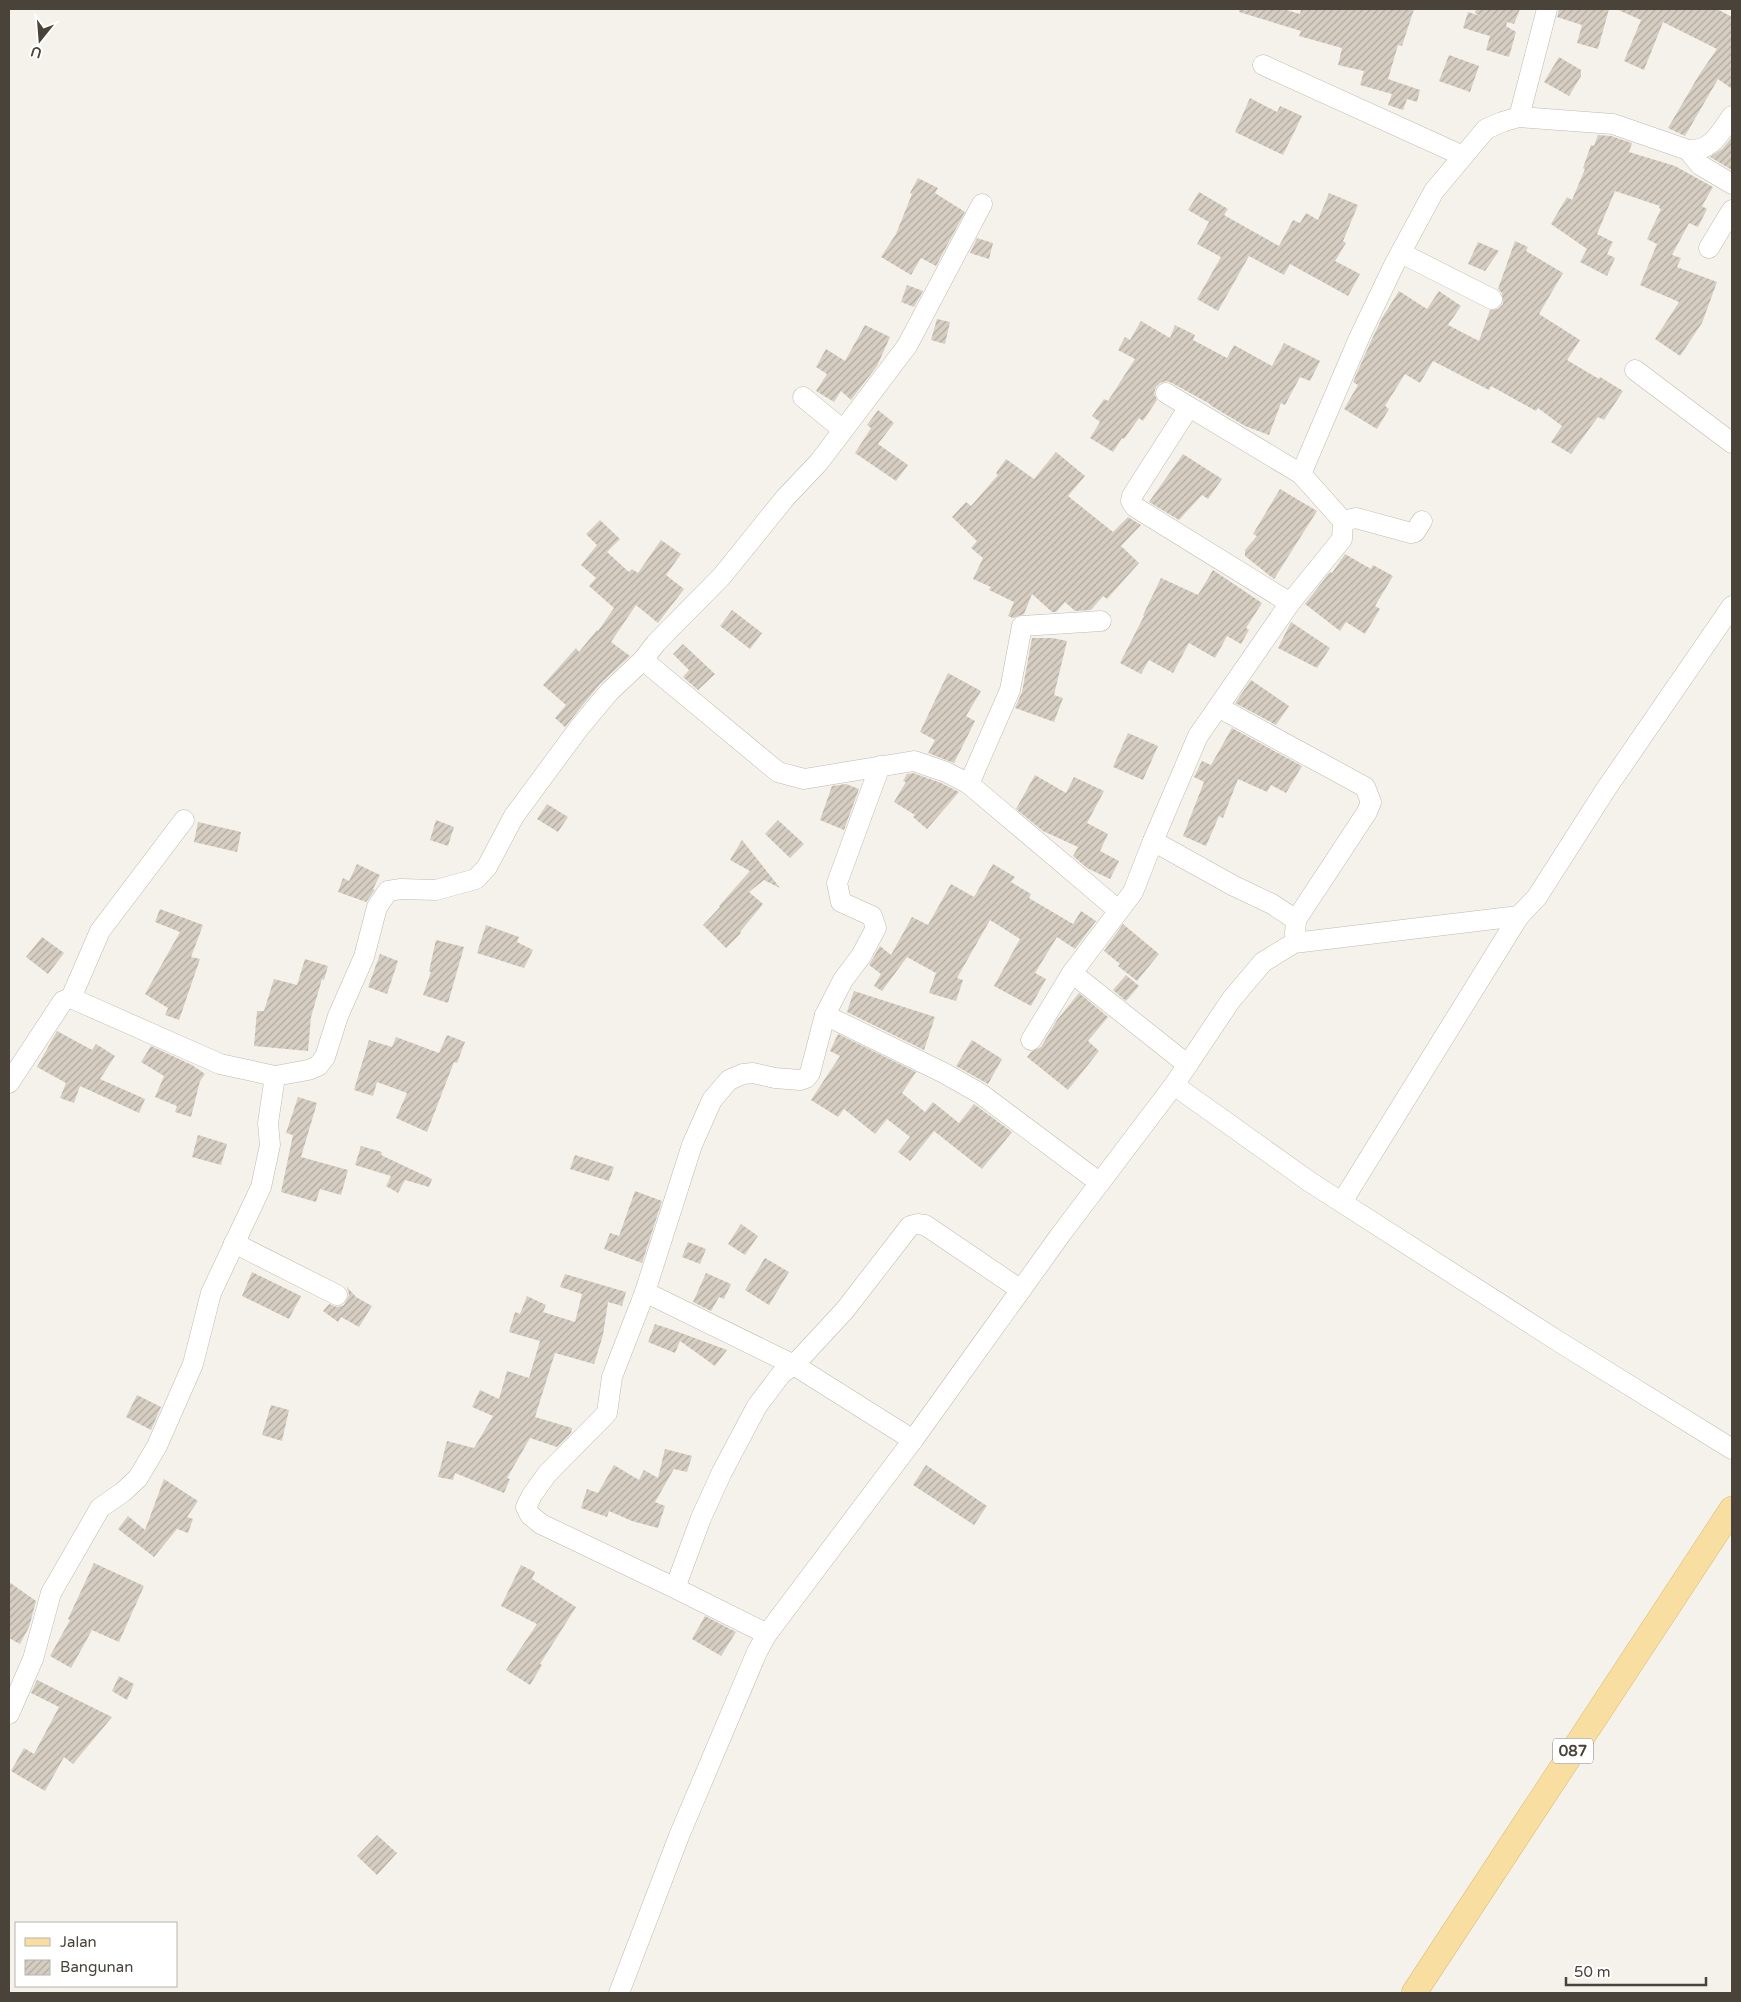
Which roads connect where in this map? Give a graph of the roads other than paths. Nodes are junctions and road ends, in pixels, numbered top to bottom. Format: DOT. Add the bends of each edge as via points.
graph roads {
  1 [pos="1547,9"];
  2 [pos="1263,65"];
  3 [pos="1732,116"];
  4 [pos="1519,117"];
  5 [pos="1688,150"];
  6 [pos="1463,156"];
  7 [pos="1732,184"];
  8 [pos="982,204"];
  9 [pos="1732,210"];
  10 [pos="1709,248"];
  11 [pos="1401,253"];
  12 [pos="1492,299"];
  13 [pos="1635,370"];
  14 [pos="1166,393"];
  15 [pos="802,397"];
  16 [pos="1189,407"];
  17 [pos="843,430"];
  18 [pos="1732,443"];
  19 [pos="1301,474"];
  20 [pos="1343,521"];
  21 [pos="1422,521"];
  22 [pos="1290,603"];
  23 [pos="1732,606"];
  24 [pos="1101,621"];
  25 [pos="642,660"];
  26 [pos="1218,707"];
  27 [pos="880,766"];
  28 [pos="970,784"];
  29 [pos="184,820"];
  30 [pos="1153,841"];
  31 [pos="1118,910"];
  32 [pos="1519,916"];
  33 [pos="1296,920"];
  34 [pos="1294,943"];
  35 [pos="1072,972"];
  36 [pos="71,998"];
  37 [pos="825,1015"];
  38 [pos="1031,1040"];
  39 [pos="1188,1065"];
  40 [pos="275,1076"];
  41 [pos="9,1083"];
  42 [pos="1174,1085"];
  43 [pos="1100,1183"];
  44 [pos="1342,1202"];
  45 [pos="234,1244"];
  46 [pos="1022,1290"];
  47 [pos="644,1292"];
  48 [pos="337,1295"];
  49 [pos="794,1365"];
  50 [pos="913,1440"];
  51 [pos="1732,1449"];
  52 [pos="1732,1509"];
  53 [pos="675,1588"];
  54 [pos="767,1634"];
  55 [pos="9,1714"];
  56 [pos="619,1993"];
  57 [pos="1414,1993"];
  1 -- 4 [label="street"];
  2 -- 6 [label="street"];
  3 -- 5 [label="street" via="1709,146 1698,151"];
  4 -- 5 [label="street" via="1612,124"];
  4 -- 6 [label="street" via="1486,129"];
  5 -- 7 [label="street" via="1700,165"];
  6 -- 11 [label="street" via="1434,191"];
  8 -- 17 [label="street" via="907,346"];
  9 -- 10 [label="street"];
  11 -- 12 [label="street"];
  11 -- 19 [label="street" via="1360,336"];
  13 -- 18 [label="street"];
  14 -- 16 [label="street"];
  15 -- 17 [label="street"];
  16 -- 19 [label="street"];
  16 -- 22 [label="street" via="1131,501 1135,507"];
  17 -- 25 [label="street" via="722,576"];
  19 -- 20 [label="street"];
  20 -- 21 [label="street" via="1356,518 1411,533"];
  20 -- 22 [label="street" via="1342,539"];
  22 -- 26 [label="street"];
  23 -- 32 [label="street" via="1606,789 1537,897"];
  24 -- 28 [label="street" via="1022,626 1010,690"];
  25 -- 27 [label="street" via="778,772 804,779"];
  25 -- 40 [label="street" via="579,728 514,816 476,879 436,890 388,891 377,907 364,957 338,1016 325,1057 318,1066 308,1070"];
  26 -- 30 [label="street" via="1198,736"];
  26 -- 33 [label="street" via="1365,787 1370,802 1367,812"];
  27 -- 28 [label="street" via="914,761"];
  27 -- 37 [label="street" via="837,883 841,902 872,916 876,928"];
  28 -- 31 [label="street"];
  29 -- 36 [label="street" via="100,931"];
  30 -- 31 [label="street" via="1133,892"];
  30 -- 33 [label="street"];
  31 -- 35 [label="street"];
  32 -- 34 [label="street"];
  32 -- 44 [label="street"];
  33 -- 34 [label="street"];
  34 -- 39 [label="street" via="1263,962 1231,1000"];
  35 -- 38 [label="street"];
  35 -- 39 [label="street"];
  36 -- 40 [label="street" via="220,1064"];
  36 -- 41 [label="street" via="63,1001"];
  37 -- 43 [label="street" via="981,1094"];
  37 -- 47 [label="street" via="806,1078 790,1080 743,1074 729,1080 712,1100 692,1145"];
  39 -- 42 [label="street"];
  40 -- 45 [label="street" via="268,1123 270,1145 261,1187"];
  42 -- 43 [label="street"];
  42 -- 44 [label="street"];
  43 -- 46 [label="street"];
  44 -- 51 [label="street"];
  45 -- 48 [label="street"];
  45 -- 55 [label="street" via="211,1293 193,1364 157,1446 138,1478 100,1508 51,1593 33,1659"];
  46 -- 49 [label="street" via="925,1225 910,1226 845,1310"];
  46 -- 50 [label="street"];
  47 -- 49 [label="street"];
  47 -- 53 [label="street" via="612,1377 607,1413 547,1474 526,1507 541,1524"];
  49 -- 50 [label="street"];
  49 -- 53 [label="street" via="782,1373 757,1406 701,1518"];
  50 -- 54 [label="street"];
  52 -- 57 [label="main road, 087"];
  53 -- 54 [label="street"];
  54 -- 56 [label="street" via="678,1836"];
}
